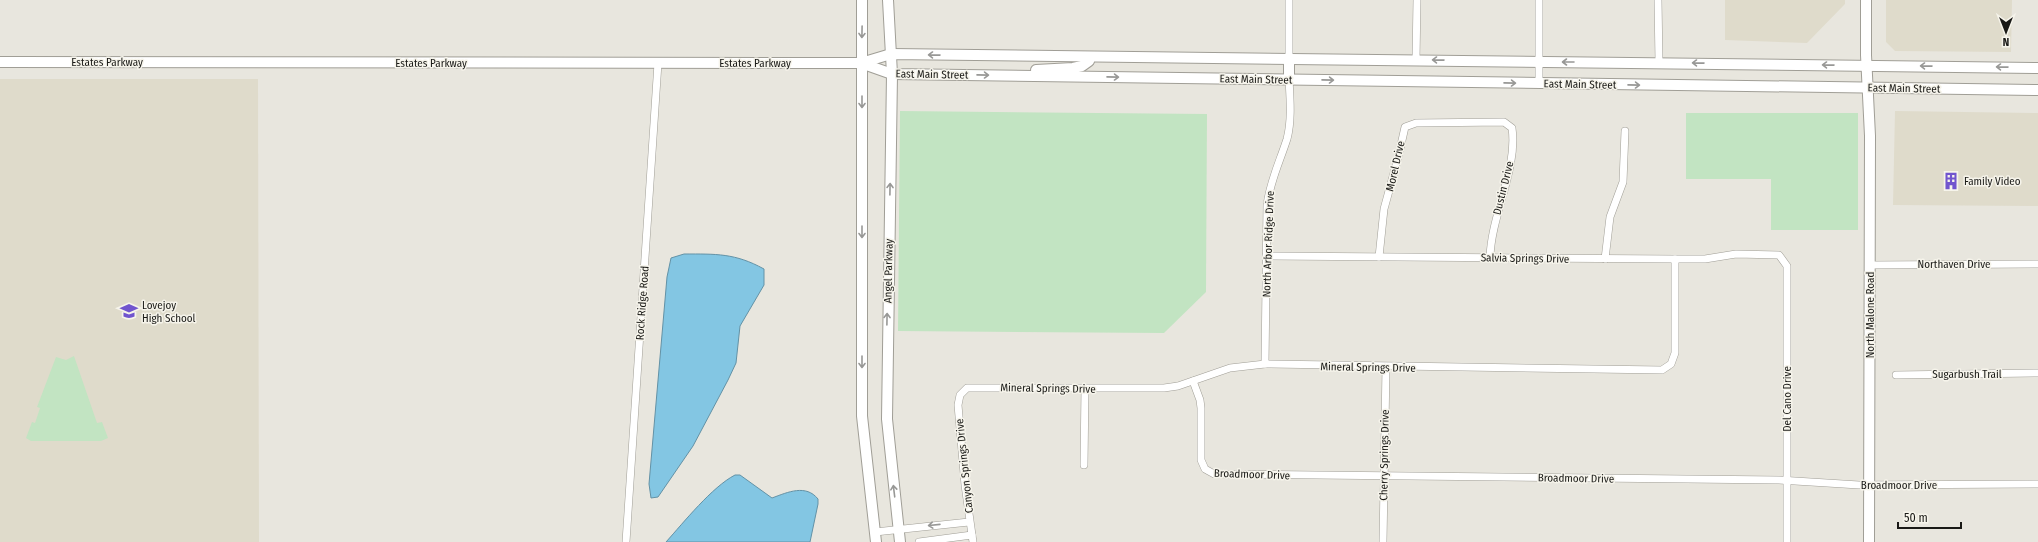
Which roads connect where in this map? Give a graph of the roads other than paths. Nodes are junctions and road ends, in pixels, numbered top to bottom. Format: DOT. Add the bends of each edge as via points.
graph roads {
  1 [pos="862,0"];
  2 [pos="888,0"];
  3 [pos="1289,0"];
  4 [pos="1417,0"];
  5 [pos="1539,0"];
  6 [pos="1658,0"];
  7 [pos="1866,0"];
  8 [pos="891,54"];
  9 [pos="1090,57"];
  10 [pos="1289,59"];
  11 [pos="1416,60"];
  12 [pos="1539,61"];
  13 [pos="0,62"];
  14 [pos="1659,62"];
  15 [pos="658,63"];
  16 [pos="862,63"];
  17 [pos="1867,66"];
  18 [pos="2038,68"];
  19 [pos="892,74"];
  20 [pos="1007,75"];
  21 [pos="1289,79"];
  22 [pos="1539,84"];
  23 [pos="1868,87"];
  24 [pos="2038,90"];
  25 [pos="1504,122"];
  26 [pos="1625,131"];
  27 [pos="1266,256"];
  28 [pos="1379,257"];
  29 [pos="1490,258"];
  30 [pos="1783,258"];
  31 [pos="1605,259"];
  32 [pos="1675,259"];
  33 [pos="2038,264"];
  34 [pos="1870,265"];
  35 [pos="1265,364"];
  36 [pos="1386,367"];
  37 [pos="2038,374"];
  38 [pos="1896,375"];
  39 [pos="1193,381"];
  40 [pos="1085,388"];
  41 [pos="963,391"];
  42 [pos="1084,465"];
  43 [pos="1384,476"];
  44 [pos="1787,480"];
  45 [pos="2038,484"];
  46 [pos="1868,485"];
  47 [pos="969,522"];
  48 [pos="899,529"];
  49 [pos="876,537"];
  50 [pos="973,539"];
  51 [pos="626,542"];
  52 [pos="900,542"];
  53 [pos="919,542"];
  54 [pos="1383,542"];
  55 [pos="1787,542"];
  56 [pos="1869,542"];
  1 -- 16 [label="main road, one-way"];
  2 -- 8 [label="main road, Angel Parkway"];
  3 -- 10 [label="street"];
  4 -- 11 [label="street"];
  5 -- 12 [label="street"];
  6 -- 14 [label="street"];
  7 -- 17 [label="main road, North Malone Road"];
  9 -- 8 [label="main road, East Main Street, one-way"];
  8 -- 16 [label="main road, East Main Street"];
  8 -- 19 [label="main road, Angel Parkway"];
  9 -- 10 [label="main road, East Main Street"];
  9 -- 20 [label="main road" via="1082,66"];
  10 -- 11 [label="main road, East Main Street"];
  10 -- 21 [label="main road"];
  12 -- 11 [label="main road, East Main Street, one-way"];
  14 -- 12 [label="main road, East Main Street, one-way"];
  12 -- 22 [label="street"];
  13 -- 15 [label="main road, Estates Parkway"];
  17 -- 14 [label="main road, East Main Street, one-way"];
  15 -- 16 [label="main road, Estates Parkway"];
  15 -- 51 [label="street, Rock Ridge Road"];
  16 -- 19 [label="main road, East Main Street"];
  16 -- 49 [label="main road, one-way" via="862,416"];
  18 -- 17 [label="main road, East Main Street, one-way"];
  17 -- 23 [label="main road, North Malone Road"];
  19 -- 20 [label="main road, East Main Street, one-way"];
  48 -- 19 [label="main road, Angel Parkway, one-way" via="887,419"];
  20 -- 21 [label="main road, East Main Street, one-way"];
  21 -- 22 [label="main road, East Main Street, one-way"];
  21 -- 27 [label="street, North Arbor Ridge Drive" via="1287,138 1269,192"];
  22 -- 23 [label="main road, East Main Street, one-way"];
  23 -- 24 [label="main road, East Main Street"];
  23 -- 34 [label="main road, North Malone Road"];
  25 -- 28 [label="street, Morel Drive" via="1416,123 1405,128 1384,209"];
  25 -- 29 [label="street, Dustin Drive" via="1512,128 1511,155 1494,224"];
  26 -- 31 [label="street" via="1623,182 1610,217"];
  27 -- 28 [label="street, Salvia Springs Drive"];
  27 -- 35 [label="street, North Arbor Ridge Drive"];
  28 -- 29 [label="street, Salvia Springs Drive"];
  29 -- 31 [label="street, Salvia Springs Drive"];
  30 -- 32 [label="street, Salvia Springs Drive" via="1775,254 1748,254 1705,259"];
  30 -- 44 [label="street, Del Cano Drive" via="1787,266"];
  31 -- 32 [label="street, Salvia Springs Drive"];
  32 -- 36 [label="street, Mineral Springs Drive" via="1675,353 1671,364 1662,370"];
  33 -- 34 [label="street, Northaven Drive"];
  34 -- 46 [label="main road, North Malone Road"];
  35 -- 36 [label="street, Mineral Springs Drive"];
  35 -- 39 [label="street, Mineral Springs Drive" via="1212,372"];
  36 -- 43 [label="street, Cherry Springs Drive"];
  37 -- 38 [label="street, Sugarbush Trail"];
  39 -- 40 [label="street, Mineral Springs Drive" via="1153,389"];
  39 -- 43 [label="street, Broadmoor Drive" via="1201,408 1201,460 1209,472 1219,475"];
  40 -- 41 [label="street, Mineral Springs Drive" via="972,387"];
  40 -- 42 [label="street"];
  41 -- 47 [label="street, Canyon Springs Drive" via="958,400 959,428"];
  43 -- 44 [label="street, Broadmoor Drive"];
  43 -- 54 [label="street, Cherry Springs Drive"];
  44 -- 46 [label="street, Broadmoor Drive"];
  44 -- 55 [label="street, Del Cano Drive"];
  45 -- 46 [label="street, Broadmoor Drive"];
  46 -- 56 [label="main road, North Malone Road"];
  47 -- 48 [label="street, one-way"];
  47 -- 50 [label="street, Canyon Springs Drive"];
  48 -- 49 [label="street"];
  48 -- 52 [label="main road, Angel Parkway"];
  50 -- 53 [label="street"];
}
